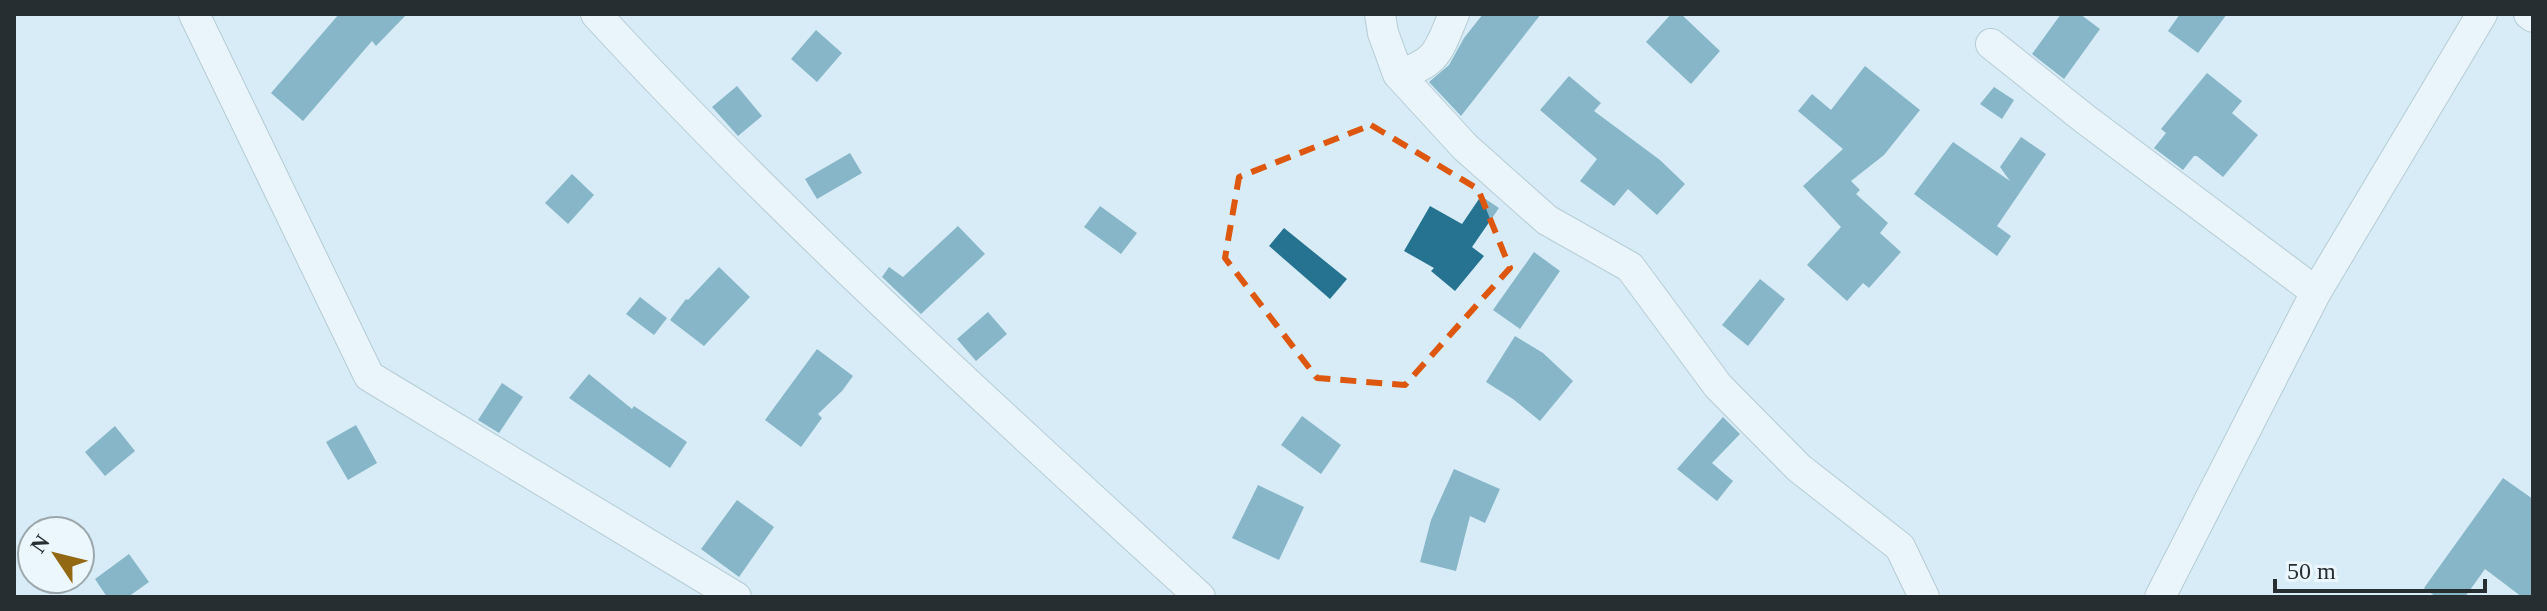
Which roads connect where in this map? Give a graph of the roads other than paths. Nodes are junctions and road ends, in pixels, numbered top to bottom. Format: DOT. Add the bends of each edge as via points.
graph roads {
  1 [pos="194,14"];
  2 [pos="596,14"];
  3 [pos="1380,14"];
  4 [pos="1454,14"];
  5 [pos="2482,14"];
  6 [pos="1991,44"];
  7 [pos="1398,74"];
  8 [pos="2316,292"];
  9 [pos="736,597"];
  10 [pos="1200,597"];
  11 [pos="1924,597"];
  12 [pos="2160,597"];
  1 -- 9 [label="street" via="369,376"];
  2 -- 10 [label="street" via="680,105 962,379"];
  3 -- 7 [label="street"];
  4 -- 7 [label="street" via="1436,55 1421,68"];
  5 -- 8 [label="street"];
  6 -- 8 [label="street"];
  7 -- 11 [label="street" via="1465,147 1547,220 1630,267 1718,386 1799,468 1900,547"];
  8 -- 12 [label="street"];
}
